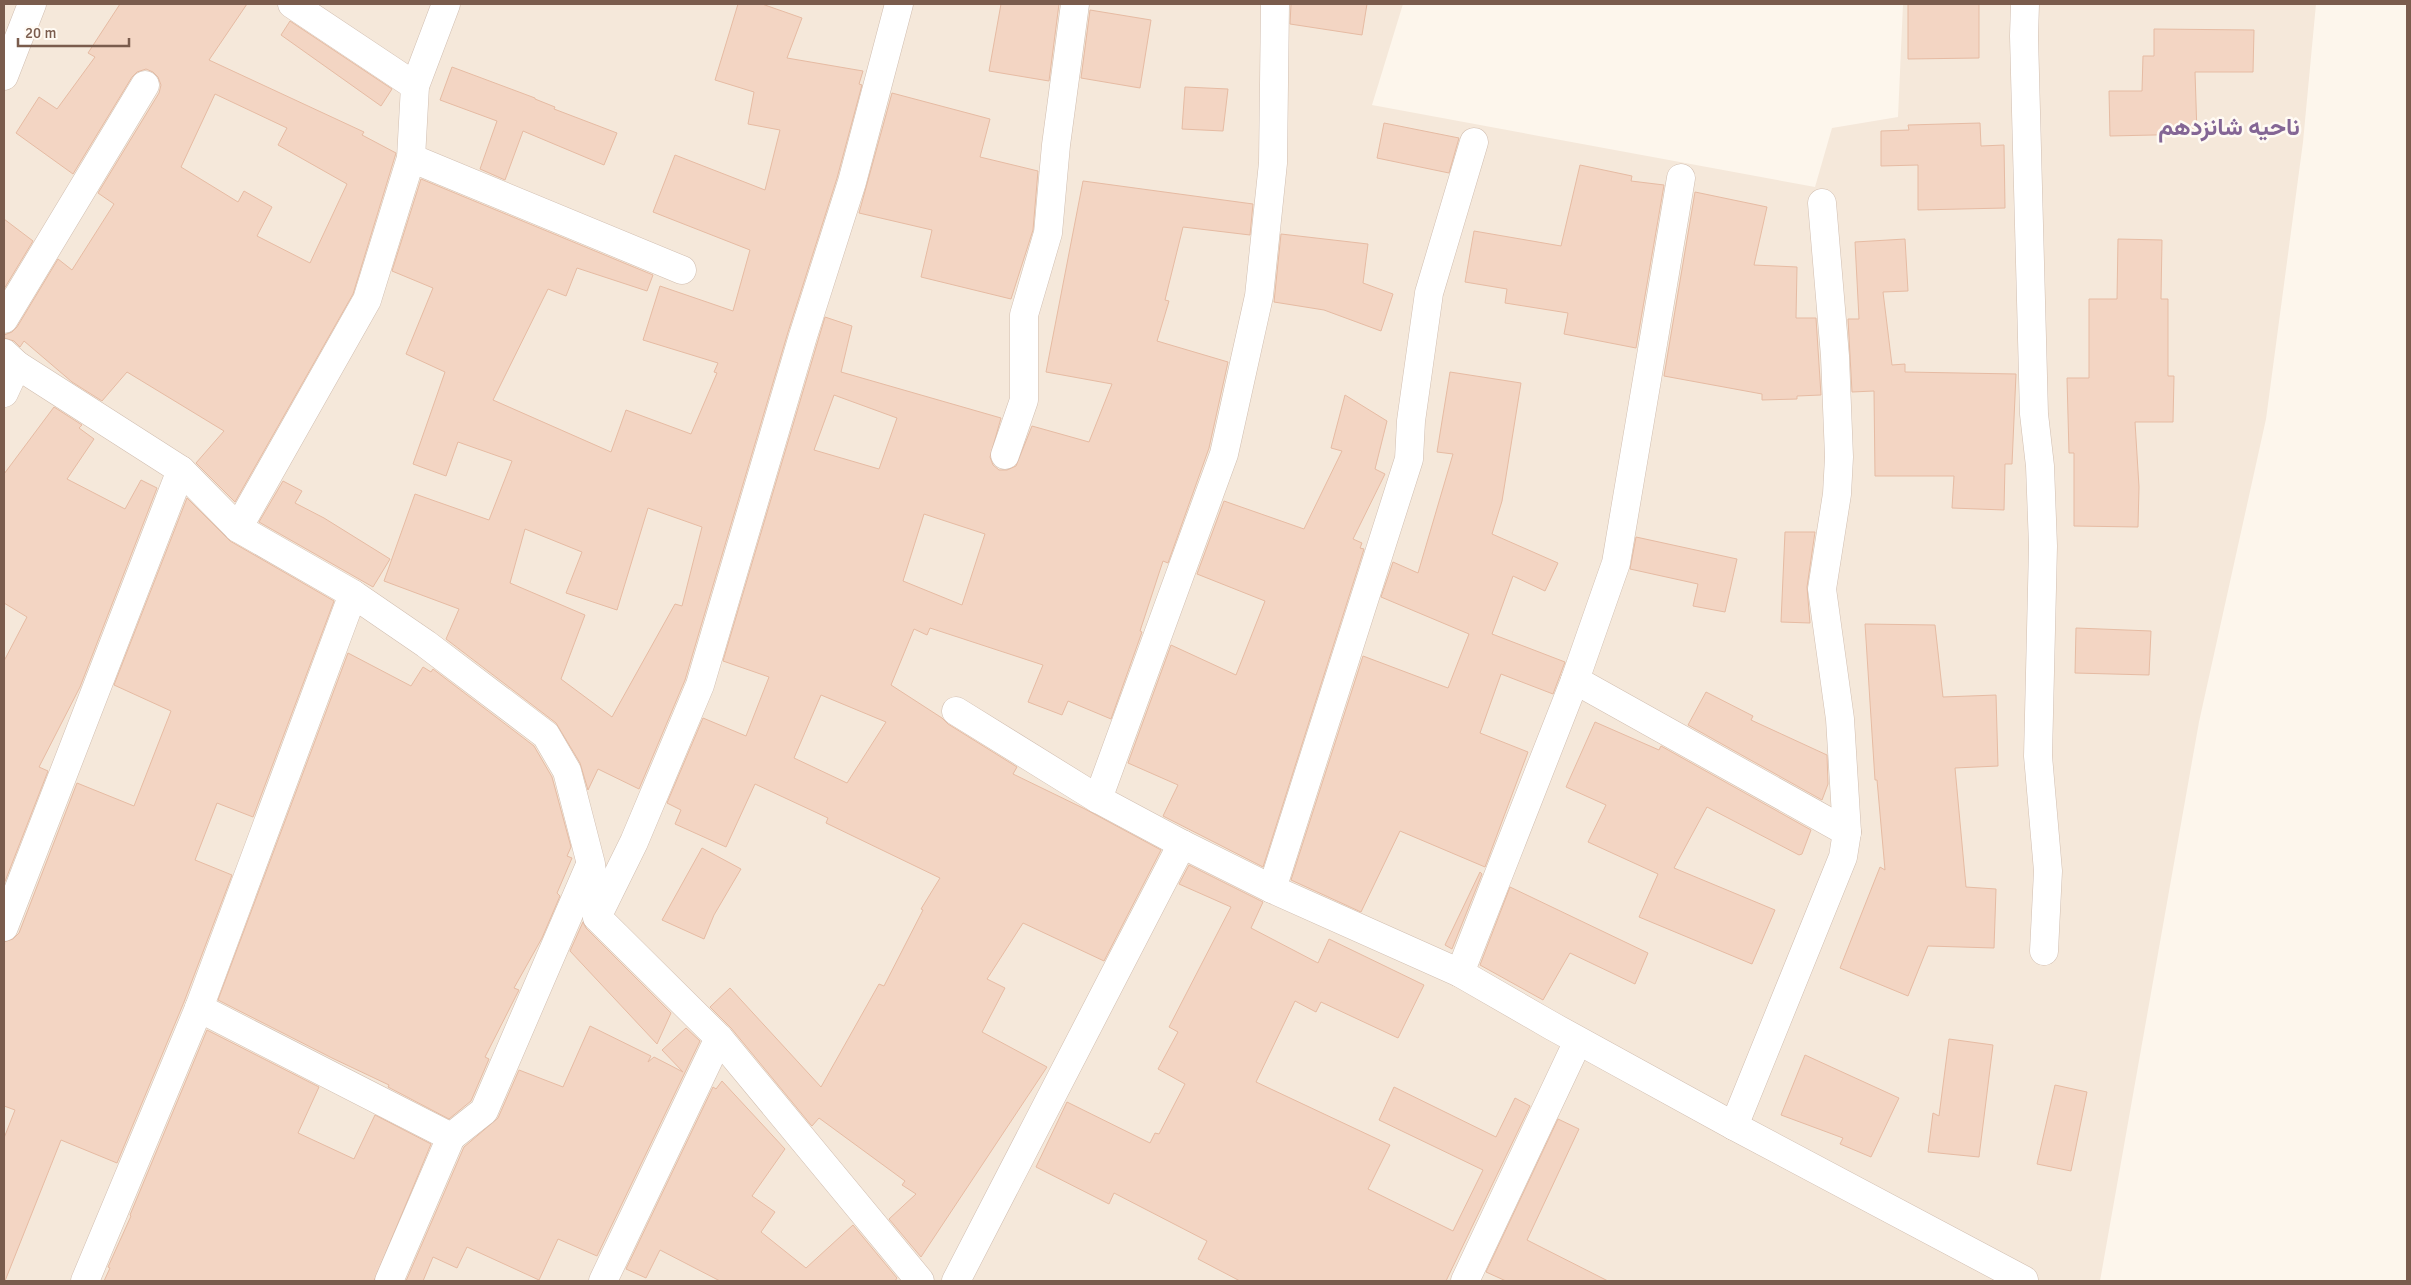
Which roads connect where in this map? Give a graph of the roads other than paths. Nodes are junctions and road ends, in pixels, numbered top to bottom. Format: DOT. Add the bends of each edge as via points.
graph roads {
  1 [pos="32,4"];
  2 [pos="292,4"];
  3 [pos="446,4"];
  4 [pos="900,4"];
  5 [pos="1075,4"];
  6 [pos="1275,4"];
  7 [pos="2025,4"];
  8 [pos="4,76"];
  9 [pos="145,85"];
  10 [pos="415,86"];
  11 [pos="1474,142"];
  12 [pos="412,158"];
  13 [pos="1681,178"];
  14 [pos="1822,203"];
  15 [pos="682,270"];
  16 [pos="4,319"];
  17 [pos="10,359"];
  18 [pos="4,393"];
  19 [pos="1005,455"];
  20 [pos="181,470"];
  21 [pos="238,528"];
  22 [pos="353,594"];
  23 [pos="1574,680"];
  24 [pos="956,711"];
  25 [pos="1098,798"];
  26 [pos="1847,832"];
  27 [pos="1182,844"];
  28 [pos="591,864"];
  29 [pos="1272,889"];
  30 [pos="597,917"];
  31 [pos="4,927"];
  32 [pos="2044,951"];
  33 [pos="1460,973"];
  34 [pos="199,1008"];
  35 [pos="719,1038"];
  36 [pos="1578,1041"];
  37 [pos="1734,1126"];
  38 [pos="451,1138"];
  39 [pos="912,1278"];
  40 [pos="2024,1280"];
  41 [pos="85,1281"];
  42 [pos="389,1281"];
  43 [pos="603,1281"];
  44 [pos="956,1281"];
  45 [pos="1465,1281"];
  1 -- 8 [label="street"];
  2 -- 10 [label="street"];
  3 -- 10 [label="street"];
  4 -- 30 [label="street" via="852,182 700,685 634,842"];
  5 -- 19 [label="street" via="1048,233 1024,315 1024,400"];
  6 -- 25 [label="street" via="1273,163 1259,296 1224,454"];
  7 -- 32 [label="street" via="2034,414 2044,546 2038,756 2048,872"];
  9 -- 16 [label="street"];
  10 -- 12 [label="street"];
  11 -- 29 [label="street" via="1429,293 1411,421 1409,459"];
  12 -- 15 [label="street"];
  12 -- 21 [label="street" via="368,300"];
  13 -- 23 [label="street" via="1616,563"];
  14 -- 26 [label="street" via="1835,356 1839,457 1837,494 1822,589 1840,719"];
  17 -- 18 [label="street"];
  17 -- 20 [label="street"];
  20 -- 21 [label="street"];
  20 -- 31 [label="street"];
  21 -- 22 [label="street"];
  22 -- 28 [label="street" via="426,644 546,735 567,771"];
  22 -- 34 [label="street"];
  23 -- 26 [label="street"];
  23 -- 33 [label="street"];
  24 -- 25 [label="street"];
  25 -- 27 [label="street"];
  26 -- 37 [label="street" via="1843,857"];
  27 -- 29 [label="street"];
  27 -- 44 [label="street"];
  28 -- 30 [label="street"];
  28 -- 38 [label="street" via="484,1111"];
  29 -- 33 [label="street"];
  30 -- 35 [label="street"];
  33 -- 36 [label="street"];
  34 -- 38 [label="street"];
  34 -- 41 [label="street"];
  35 -- 39 [label="street"];
  35 -- 43 [label="street"];
  36 -- 37 [label="street"];
  36 -- 45 [label="street"];
  37 -- 40 [label="street"];
  38 -- 42 [label="street"];
}
